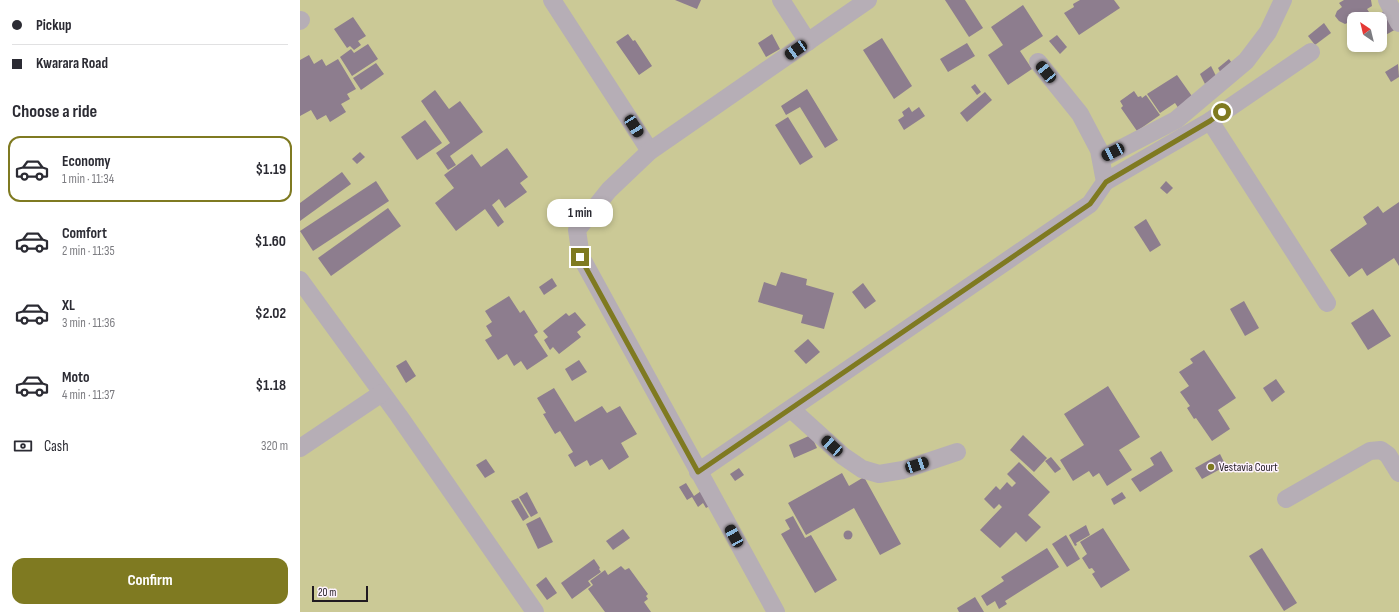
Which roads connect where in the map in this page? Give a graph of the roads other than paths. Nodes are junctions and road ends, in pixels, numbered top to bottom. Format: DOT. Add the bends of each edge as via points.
graph roads {
  1 [pos="552,0"];
  2 [pos="781,0"];
  3 [pos="868,0"];
  4 [pos="1283,0"];
  5 [pos="1387,0"];
  6 [pos="1399,23"];
  7 [pos="808,42"];
  8 [pos="1311,52"];
  9 [pos="1038,62"];
  10 [pos="1210,121"];
  11 [pos="650,151"];
  12 [pos="1101,159"];
  13 [pos="1106,182"];
  14 [pos="300,280"];
  15 [pos="1327,303"];
  16 [pos="382,393"];
  17 [pos="791,409"];
  18 [pos="300,448"];
  19 [pos="956,452"];
  20 [pos="698,472"];
  21 [pos="1399,473"];
  22 [pos="1286,499"];
  23 [pos="535,612"];
  24 [pos="776,612"];
  1 -- 11 [label="street"];
  2 -- 7 [label="street"];
  3 -- 7 [label="street"];
  4 -- 12 [label="street" via="1268,32 1246,60 1176,120"];
  5 -- 6 [label="street"];
  7 -- 11 [label="street"];
  8 -- 10 [label="street"];
  9 -- 12 [label="street" via="1080,114"];
  10 -- 13 [label="street"];
  10 -- 15 [label="street"];
  11 -- 20 [label="street" via="609,190 577,230 580,257"];
  12 -- 13 [label="street"];
  13 -- 17 [label="street" via="1090,204"];
  14 -- 16 [label="street"];
  16 -- 18 [label="street"];
  16 -- 23 [label="street"];
  17 -- 19 [label="street" via="843,456 862,469 879,474 904,470"];
  17 -- 20 [label="street"];
  20 -- 24 [label="street"];
  21 -- 22 [label="street" via="1388,455 1381,450 1370,451"];
}
